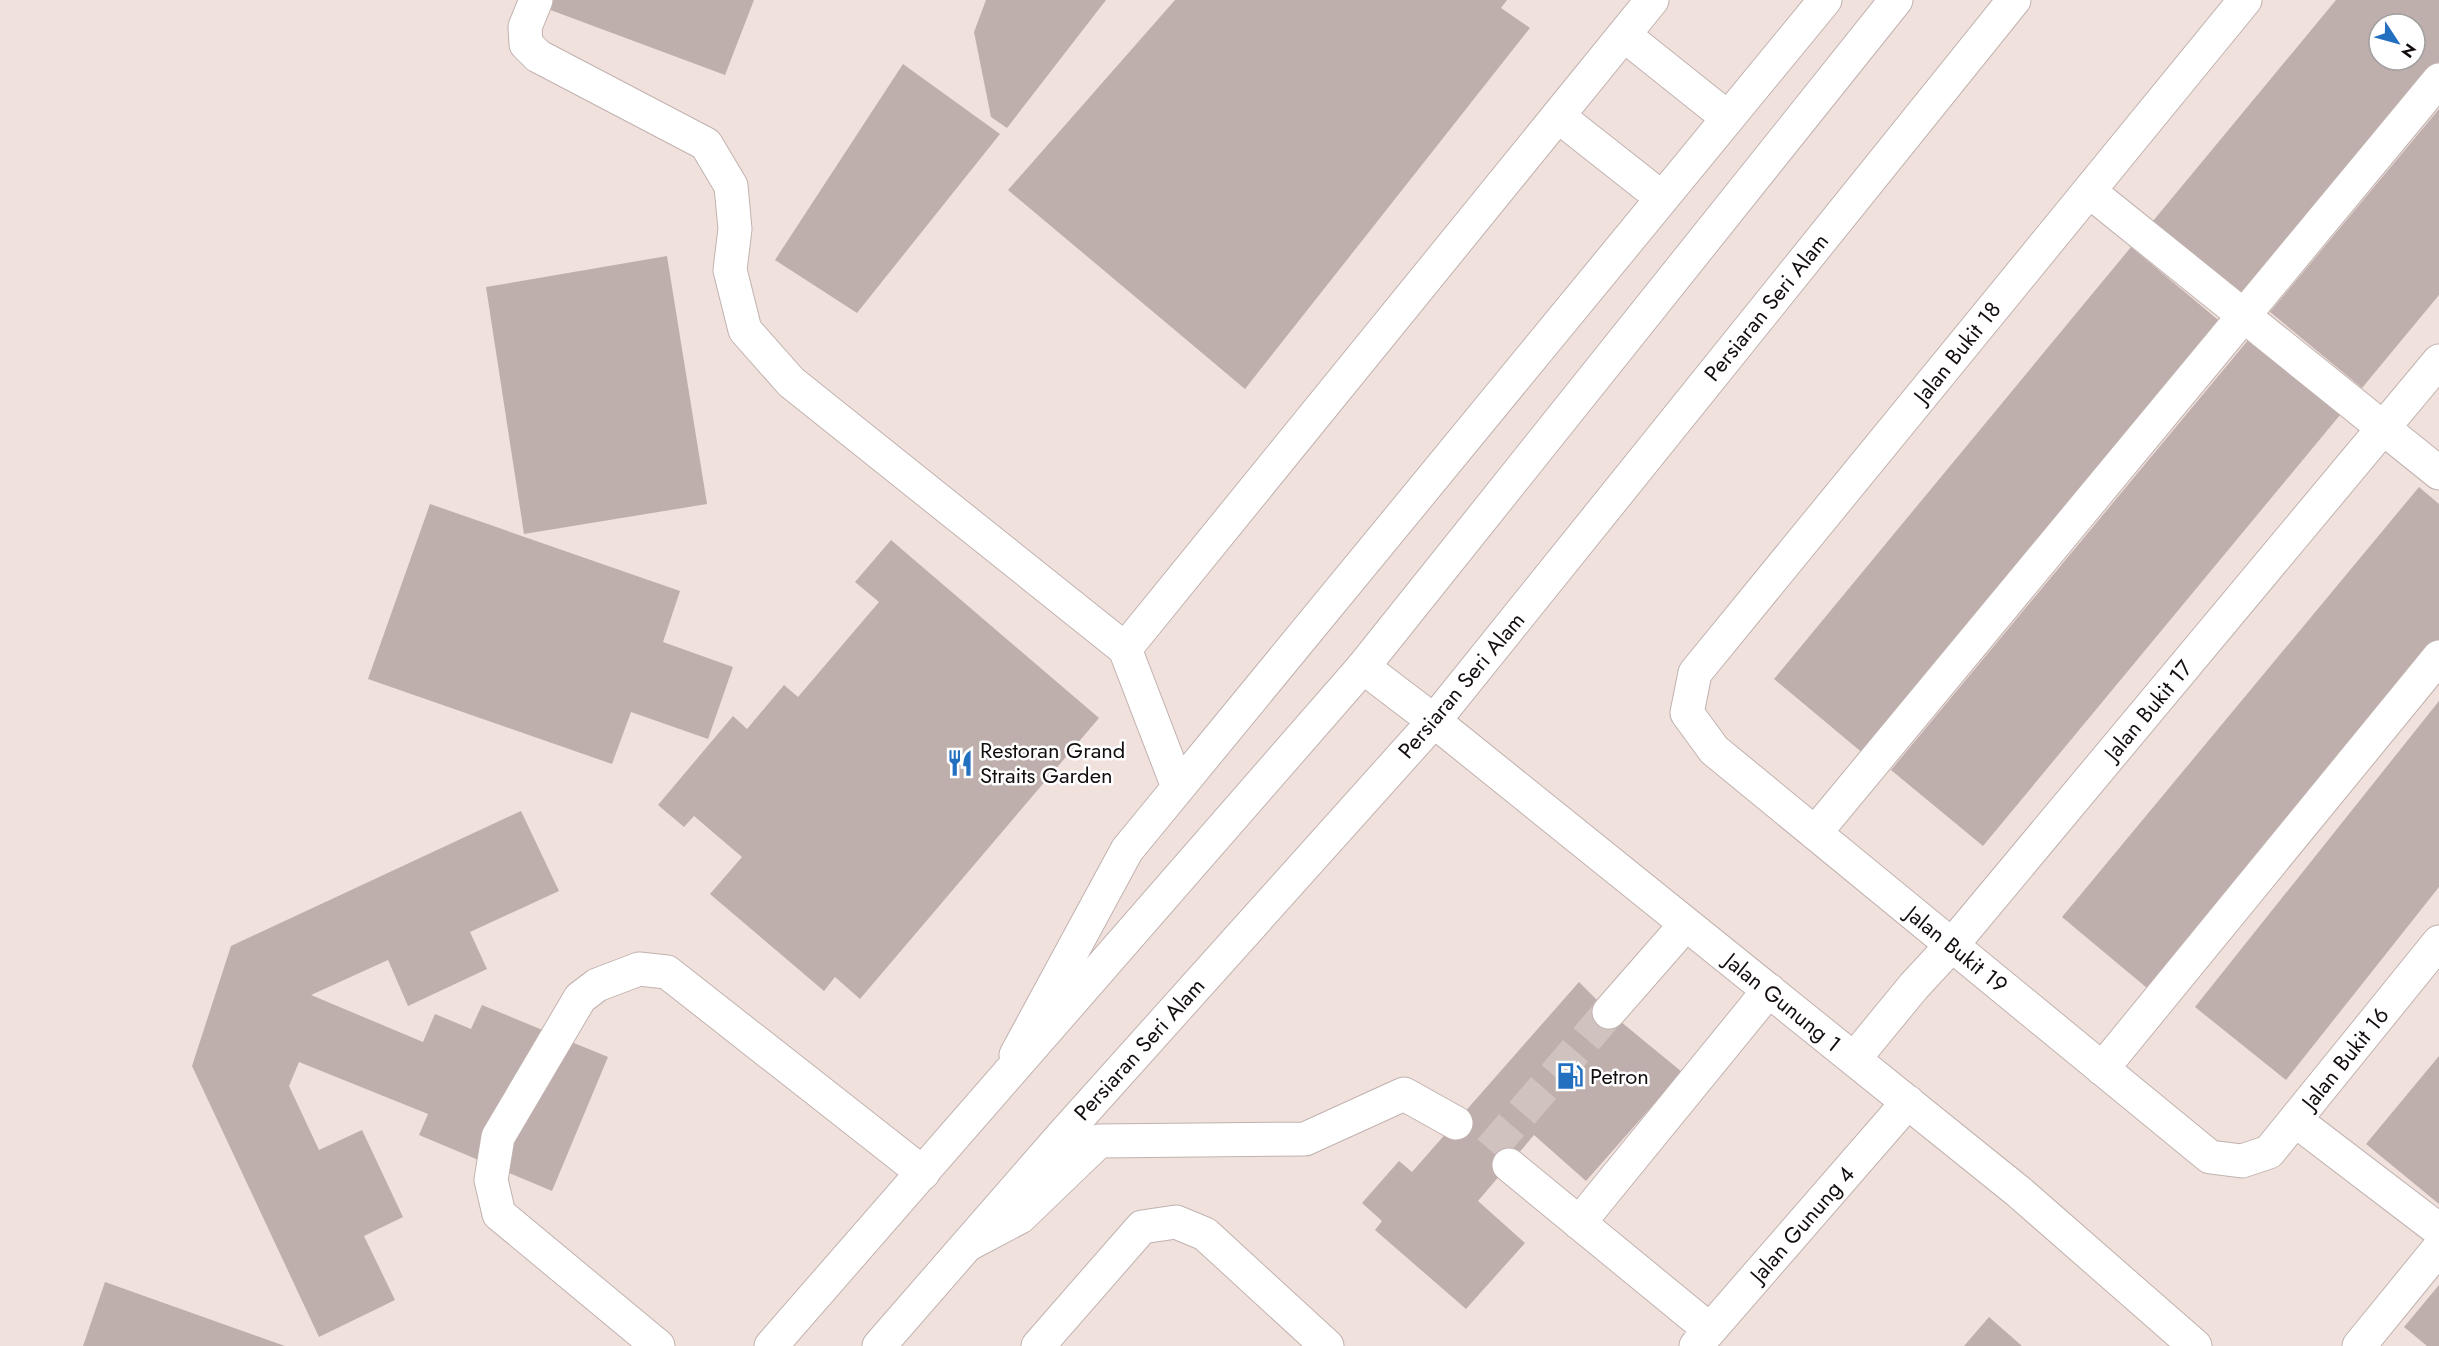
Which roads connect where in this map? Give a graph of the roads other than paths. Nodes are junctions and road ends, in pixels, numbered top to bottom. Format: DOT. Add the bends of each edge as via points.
graph roads {
  1 [pos="536,0"];
  2 [pos="1652,0"];
  3 [pos="1825,0"];
  4 [pos="1896,0"];
  5 [pos="2014,0"];
  6 [pos="2245,0"];
  7 [pos="1624,35"];
  8 [pos="2439,80"];
  9 [pos="1558,116"];
  10 [pos="1728,118"];
  11 [pos="2089,191"];
  12 [pos="1662,198"];
  13 [pos="2244,315"];
  14 [pos="2439,361"];
  15 [pos="2384,427"];
  16 [pos="2439,473"];
  17 [pos="1125,649"];
  18 [pos="2439,657"];
  19 [pos="1363,668"];
  20 [pos="1687,713"];
  21 [pos="1434,721"];
  22 [pos="1178,787"];
  23 [pos="1815,833"];
  24 [pos="1686,924"];
  25 [pos="2439,942"];
  26 [pos="1952,945"];
  27 [pos="1769,990"];
  28 [pos="1609,1012"];
  29 [pos="1854,1059"];
  30 [pos="2102,1070"];
  31 [pos="999,1086"];
  32 [pos="1908,1102"];
  33 [pos="2295,1120"];
  34 [pos="1456,1123"];
  35 [pos="2242,1161"];
  36 [pos="1509,1165"];
  37 [pos="922,1173"];
  38 [pos="1579,1223"];
  39 [pos="2439,1230"];
  40 [pos="969,1244"];
  41 [pos="2439,1248"];
  42 [pos="1703,1338"];
  43 [pos="658,1346"];
  44 [pos="771,1346"];
  45 [pos="879,1346"];
  46 [pos="1038,1346"];
  47 [pos="1327,1346"];
  48 [pos="2195,1346"];
  49 [pos="2359,1346"];
  1 -- 17 [label="street" via="525,27 525,44 538,57 706,144 731,186 735,229 730,270 745,330 791,382"];
  2 -- 7 [label="street"];
  3 -- 10 [label="street"];
  4 -- 19 [label="street"];
  5 -- 21 [label="street, Persiaran Seri Alam"];
  6 -- 11 [label="street, Jalan Bukit 18"];
  7 -- 9 [label="street"];
  7 -- 10 [label="street"];
  8 -- 13 [label="street"];
  9 -- 12 [label="street"];
  9 -- 17 [label="street"];
  10 -- 12 [label="street"];
  11 -- 13 [label="street"];
  11 -- 20 [label="street, Jalan Bukit 18" via="1695,673"];
  12 -- 22 [label="street"];
  13 -- 15 [label="street"];
  13 -- 23 [label="street"];
  14 -- 15 [label="street, Jalan Bukit 17"];
  15 -- 16 [label="street"];
  15 -- 26 [label="street, Jalan Bukit 17"];
  17 -- 22 [label="street"];
  18 -- 30 [label="street"];
  19 -- 21 [label="street, Jalan Gunung 1"];
  19 -- 31 [label="street"];
  20 -- 23 [label="street, Jalan Bukit 19" via="1714,750"];
  21 -- 24 [label="street, Jalan Gunung 1"];
  21 -- 40 [label="street, Persiaran Seri Alam"];
  22 -- 31 [label="street" via="1127,849"];
  23 -- 26 [label="street, Jalan Bukit 19"];
  24 -- 27 [label="street, Jalan Gunung 1"];
  24 -- 28 [label="street"];
  25 -- 33 [label="street, Jalan Bukit 16"];
  26 -- 29 [label="street, Jalan Bukit 17"];
  26 -- 30 [label="street, Jalan Bukit 19"];
  27 -- 29 [label="street, Jalan Gunung 1"];
  27 -- 38 [label="street"];
  29 -- 32 [label="street, Jalan Gunung 1"];
  30 -- 35 [label="street, Jalan Bukit 19" via="2210,1157"];
  31 -- 37 [label="street"];
  32 -- 42 [label="street, Jalan Gunung 4"];
  32 -- 48 [label="street, Jalan Gunung 1" via="2019,1192"];
  33 -- 35 [label="street, Jalan Bukit 16" via="2269,1152"];
  33 -- 39 [label="street"];
  34 -- 40 [label="street" via="1404,1094 1305,1139 1099,1141 1020,1217"];
  36 -- 38 [label="street"];
  37 -- 43 [label="street" via="667,972 639,969 597,985 580,998 498,1137 491,1180 499,1214"];
  37 -- 44 [label="street"];
  38 -- 42 [label="street"];
  40 -- 45 [label="street, Persiaran Seri Alam"];
  41 -- 49 [label="street"];
  46 -- 47 [label="street" via="1142,1227 1176,1222 1205,1234"];
}
